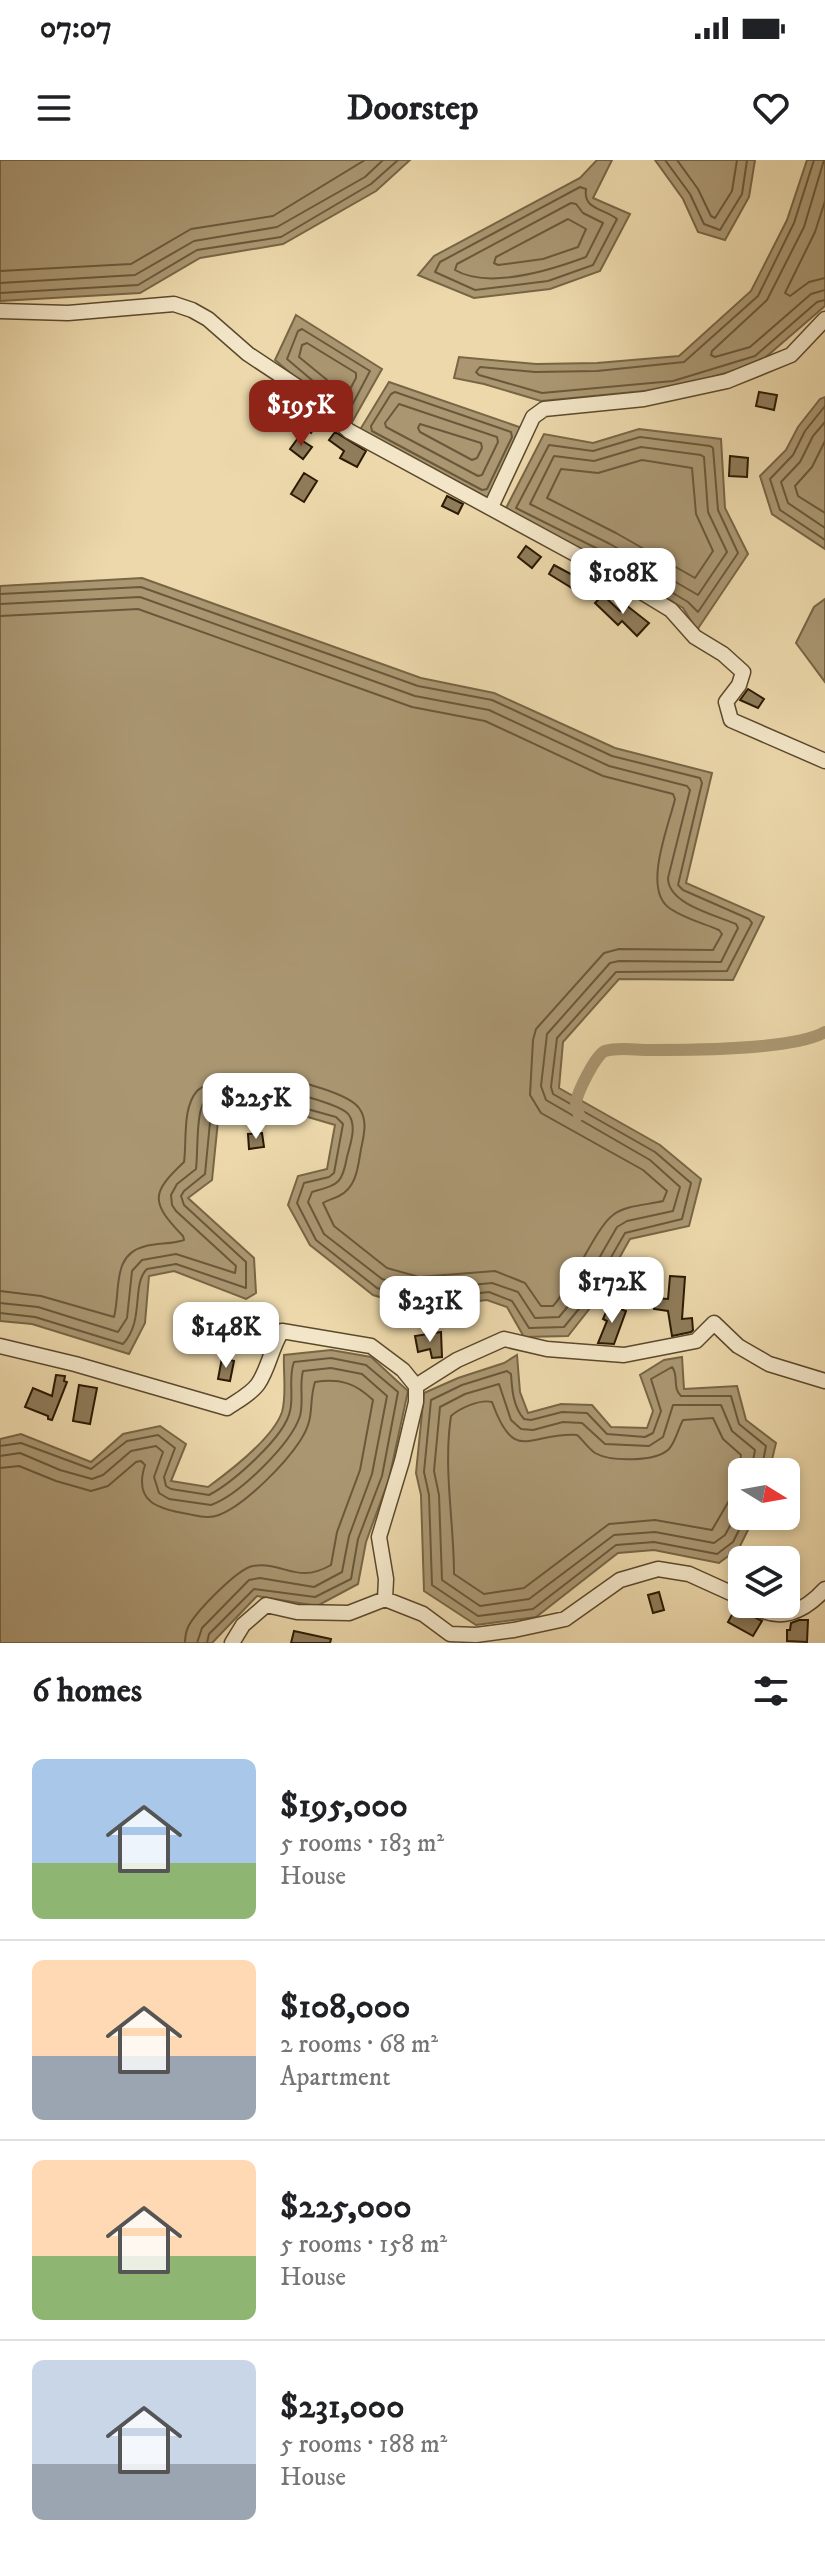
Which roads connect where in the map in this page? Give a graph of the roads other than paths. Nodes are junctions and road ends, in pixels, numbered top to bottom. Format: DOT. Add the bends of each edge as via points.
graph roads {
  1 [pos="0,311"];
  2 [pos="825,319"];
  3 [pos="491,507"];
  4 [pos="825,761"];
  5 [pos="0,1346"];
  6 [pos="825,1381"];
  7 [pos="416,1386"];
  8 [pos="825,1589"];
  9 [pos="728,1592"];
  10 [pos="385,1599"];
  11 [pos="800,1609"];
  12 [pos="232,1643"];
  1 -- 3 [label="street" via="68,313 174,304 192,310 304,391 349,431"];
  2 -- 3 [label="street" via="791,355 727,381 644,399 544,409 533,417"];
  3 -- 4 [label="street" via="671,610 695,637 743,672 726,702 731,720"];
  5 -- 7 [label="street" via="227,1408 256,1387 282,1331 371,1346"];
  6 -- 7 [label="street" via="769,1364 738,1346 714,1323 696,1341 624,1355 547,1349 504,1339"];
  7 -- 10 [label="street" via="402,1461 379,1537"];
  8 -- 11 [label="street"];
  9 -- 10 [label="street" via="689,1574 658,1569 620,1580 565,1619 476,1635 450,1634 423,1614"];
  10 -- 12 [label="street" via="349,1613 266,1605"];
}
